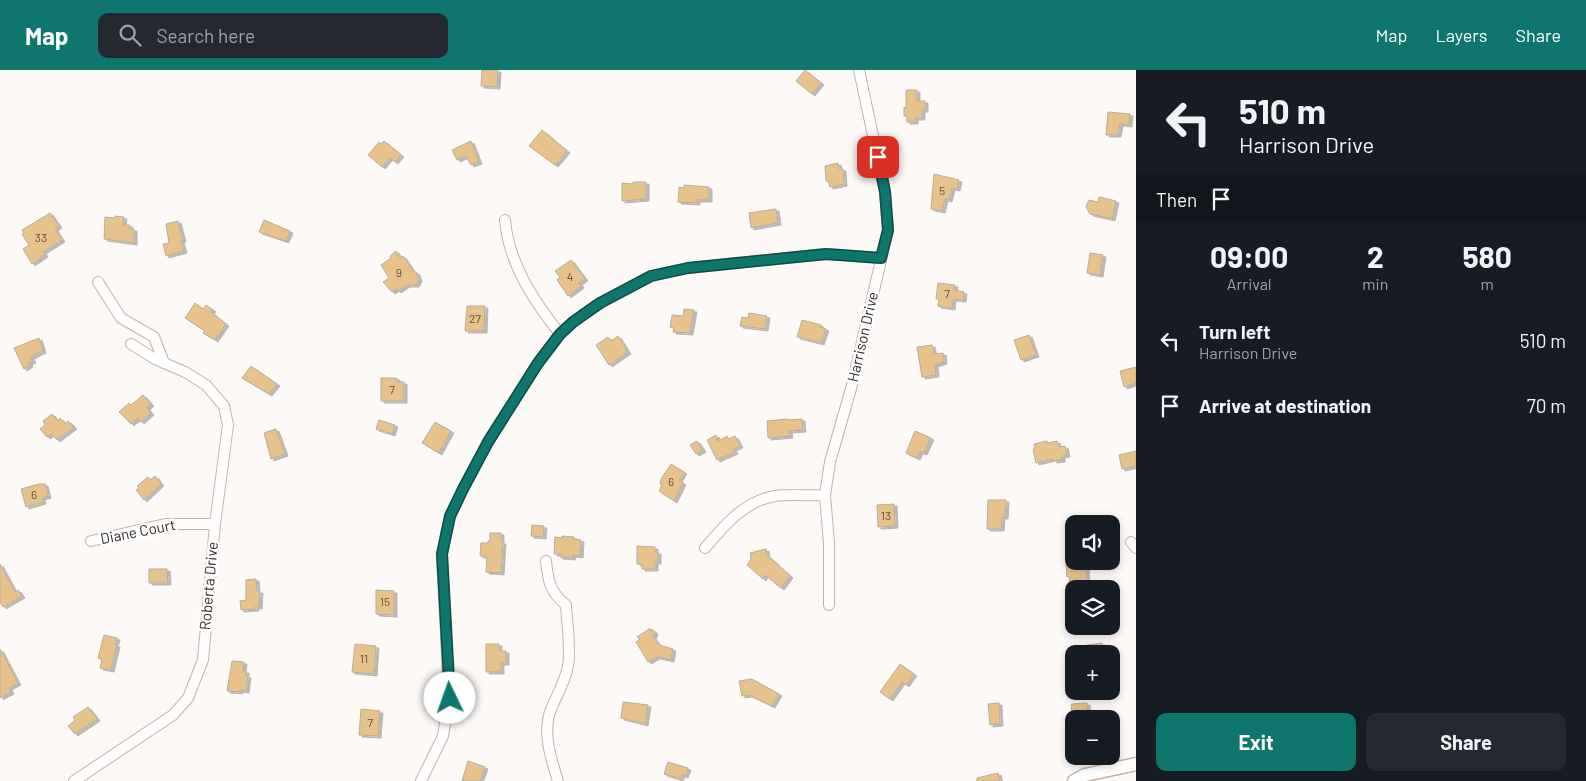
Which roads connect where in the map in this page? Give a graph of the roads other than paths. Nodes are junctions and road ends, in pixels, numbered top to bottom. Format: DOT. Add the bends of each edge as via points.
graph roads {
  1 [pos="859,70"];
  2 [pos="505,220"];
  3 [pos="881,258"];
  4 [pos="98,282"];
  5 [pos="560,334"];
  6 [pos="131,344"];
  7 [pos="164,363"];
  8 [pos="825,495"];
  9 [pos="215,524"];
  10 [pos="91,541"];
  11 [pos="705,548"];
  12 [pos="546,561"];
  13 [pos="829,605"];
  14 [pos="1136,764"];
  15 [pos="74,781"];
  16 [pos="421,781"];
  17 [pos="558,781"];
  18 [pos="1074,781"];
  1 -- 3 [label="street, Harrison Drive" via="885,192 888,230"];
  2 -- 5 [label="street" via="507,240 517,269 538,307"];
  3 -- 5 [label="street" via="826,254 688,268 651,276 600,303"];
  3 -- 8 [label="street, Harrison Drive" via="852,385 830,462"];
  4 -- 7 [label="street" via="121,318 154,337"];
  5 -- 16 [label="street" via="488,442 450,516 442,554 450,698 443,736"];
  6 -- 7 [label="street, Roberta Drive"];
  7 -- 9 [label="street, Roberta Drive" via="206,386 224,406 228,425"];
  8 -- 11 [label="street" via="774,496 751,505 734,516"];
  8 -- 13 [label="street, Harrison Drive"];
  9 -- 10 [label="street, Diane Court" via="165,524"];
  9 -- 15 [label="street, Roberta Drive" via="203,660 188,698 173,715"];
  12 -- 17 [label="street" via="551,588 566,605 568,664 564,682 550,711 548,728 549,750"];
  14 -- 18 [label="street" via="1086,775"];
}
